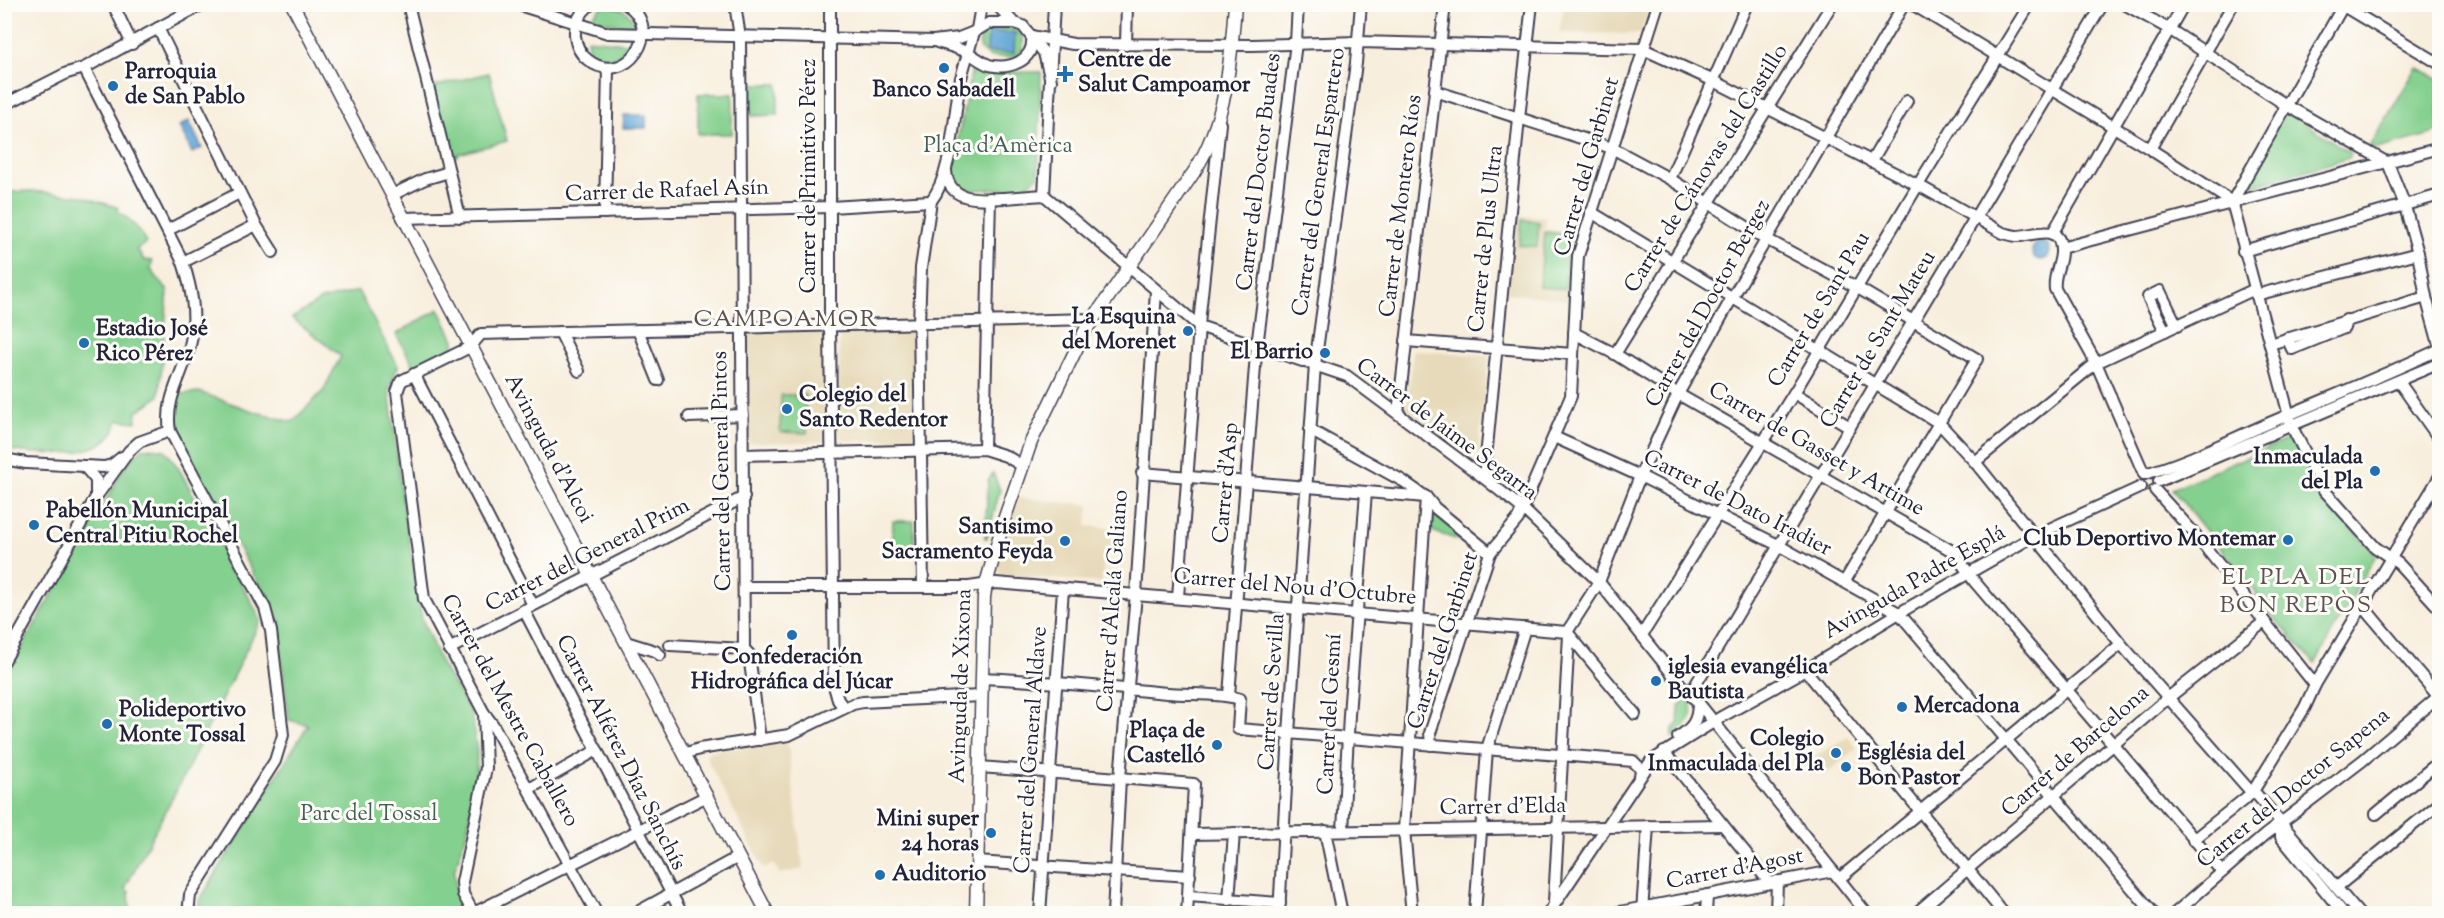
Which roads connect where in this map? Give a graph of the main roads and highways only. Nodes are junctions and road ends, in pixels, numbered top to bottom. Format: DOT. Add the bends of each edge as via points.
graph roads {
  1 [pos="292,4"];
  2 [pos="1235,4"];
  3 [pos="768,914"];
  4 [pos="976,914"];
  1 -- 3 [label="main road, Avinguda d'Alcoi"];
  2 -- 4 [label="main road, Avinguda de Xixona" via="1224,97 1214,134 1204,156 1093,319 1056,388 1022,465 986,584"];
}
